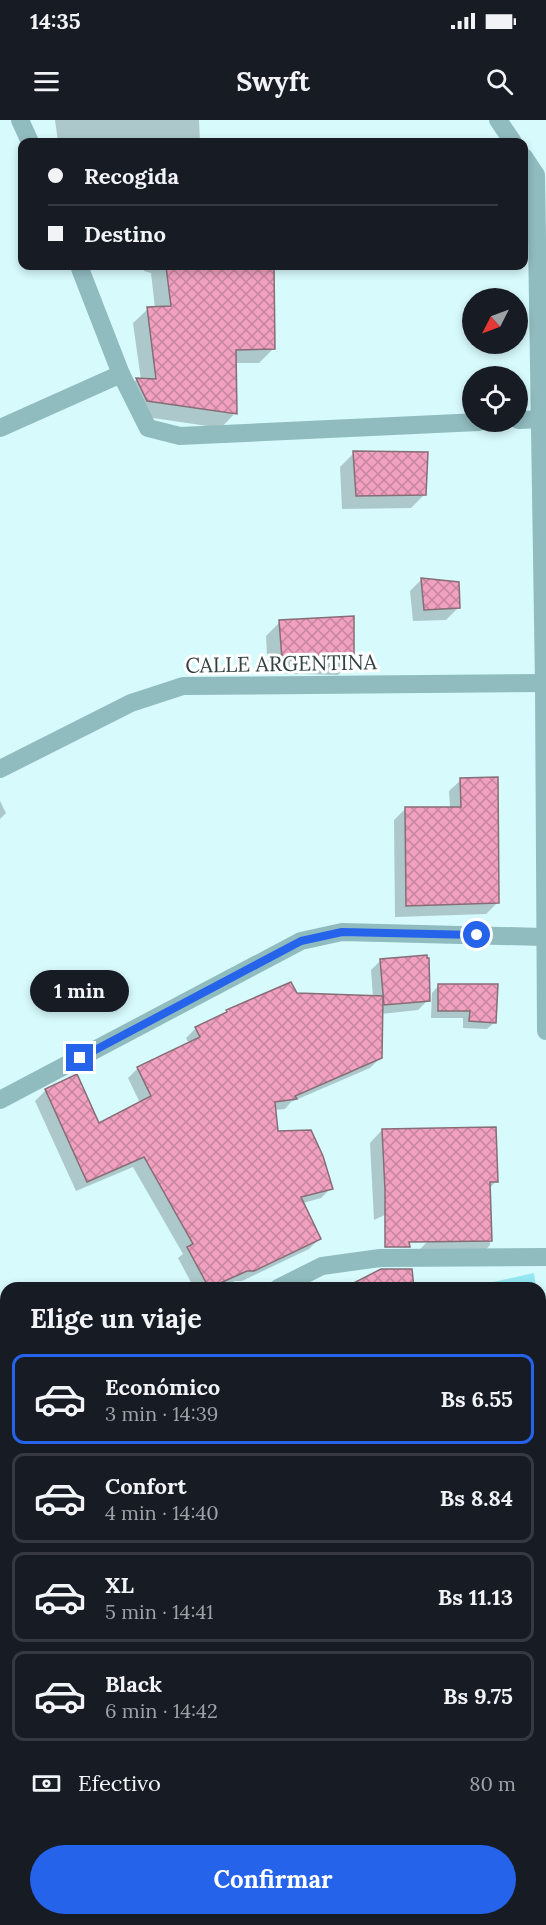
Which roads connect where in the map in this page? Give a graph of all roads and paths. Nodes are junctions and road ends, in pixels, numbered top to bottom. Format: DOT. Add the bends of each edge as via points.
graph roads {
  1 [pos="20,120"];
  2 [pos="498,120"];
  3 [pos="28,138"];
  4 [pos="510,138"];
  5 [pos="535,176"];
  6 [pos="82,270"];
  7 [pos="121,374"];
  8 [pos="543,419"];
  9 [pos="528,420"];
  10 [pos="462,423"];
  11 [pos="0,428"];
  12 [pos="545,683"];
  13 [pos="0,768"];
  14 [pos="544,937"];
  15 [pos="546,1031"];
  16 [pos="0,1100"];
  17 [pos="546,1257"];
  18 [pos="290,1282"];
  1 -- 3 [label="street"];
  2 -- 4 [label="street"];
  5 -- 8 [label="street"];
  6 -- 7 [label="street"];
  7 -- 10 [label="street" via="148,428 180,436"];
  7 -- 11 [label="street"];
  8 -- 9 [label="street"];
  8 -- 12 [label="street"];
  12 -- 13 [label="street, CALLE ARGENTINA" via="183,686 131,703"];
  12 -- 14 [label="street"];
  14 -- 15 [label="street"];
  14 -- 16 [label="street" via="342,932 301,941"];
  17 -- 18 [label="street" via="380,1258 322,1266"];
}
